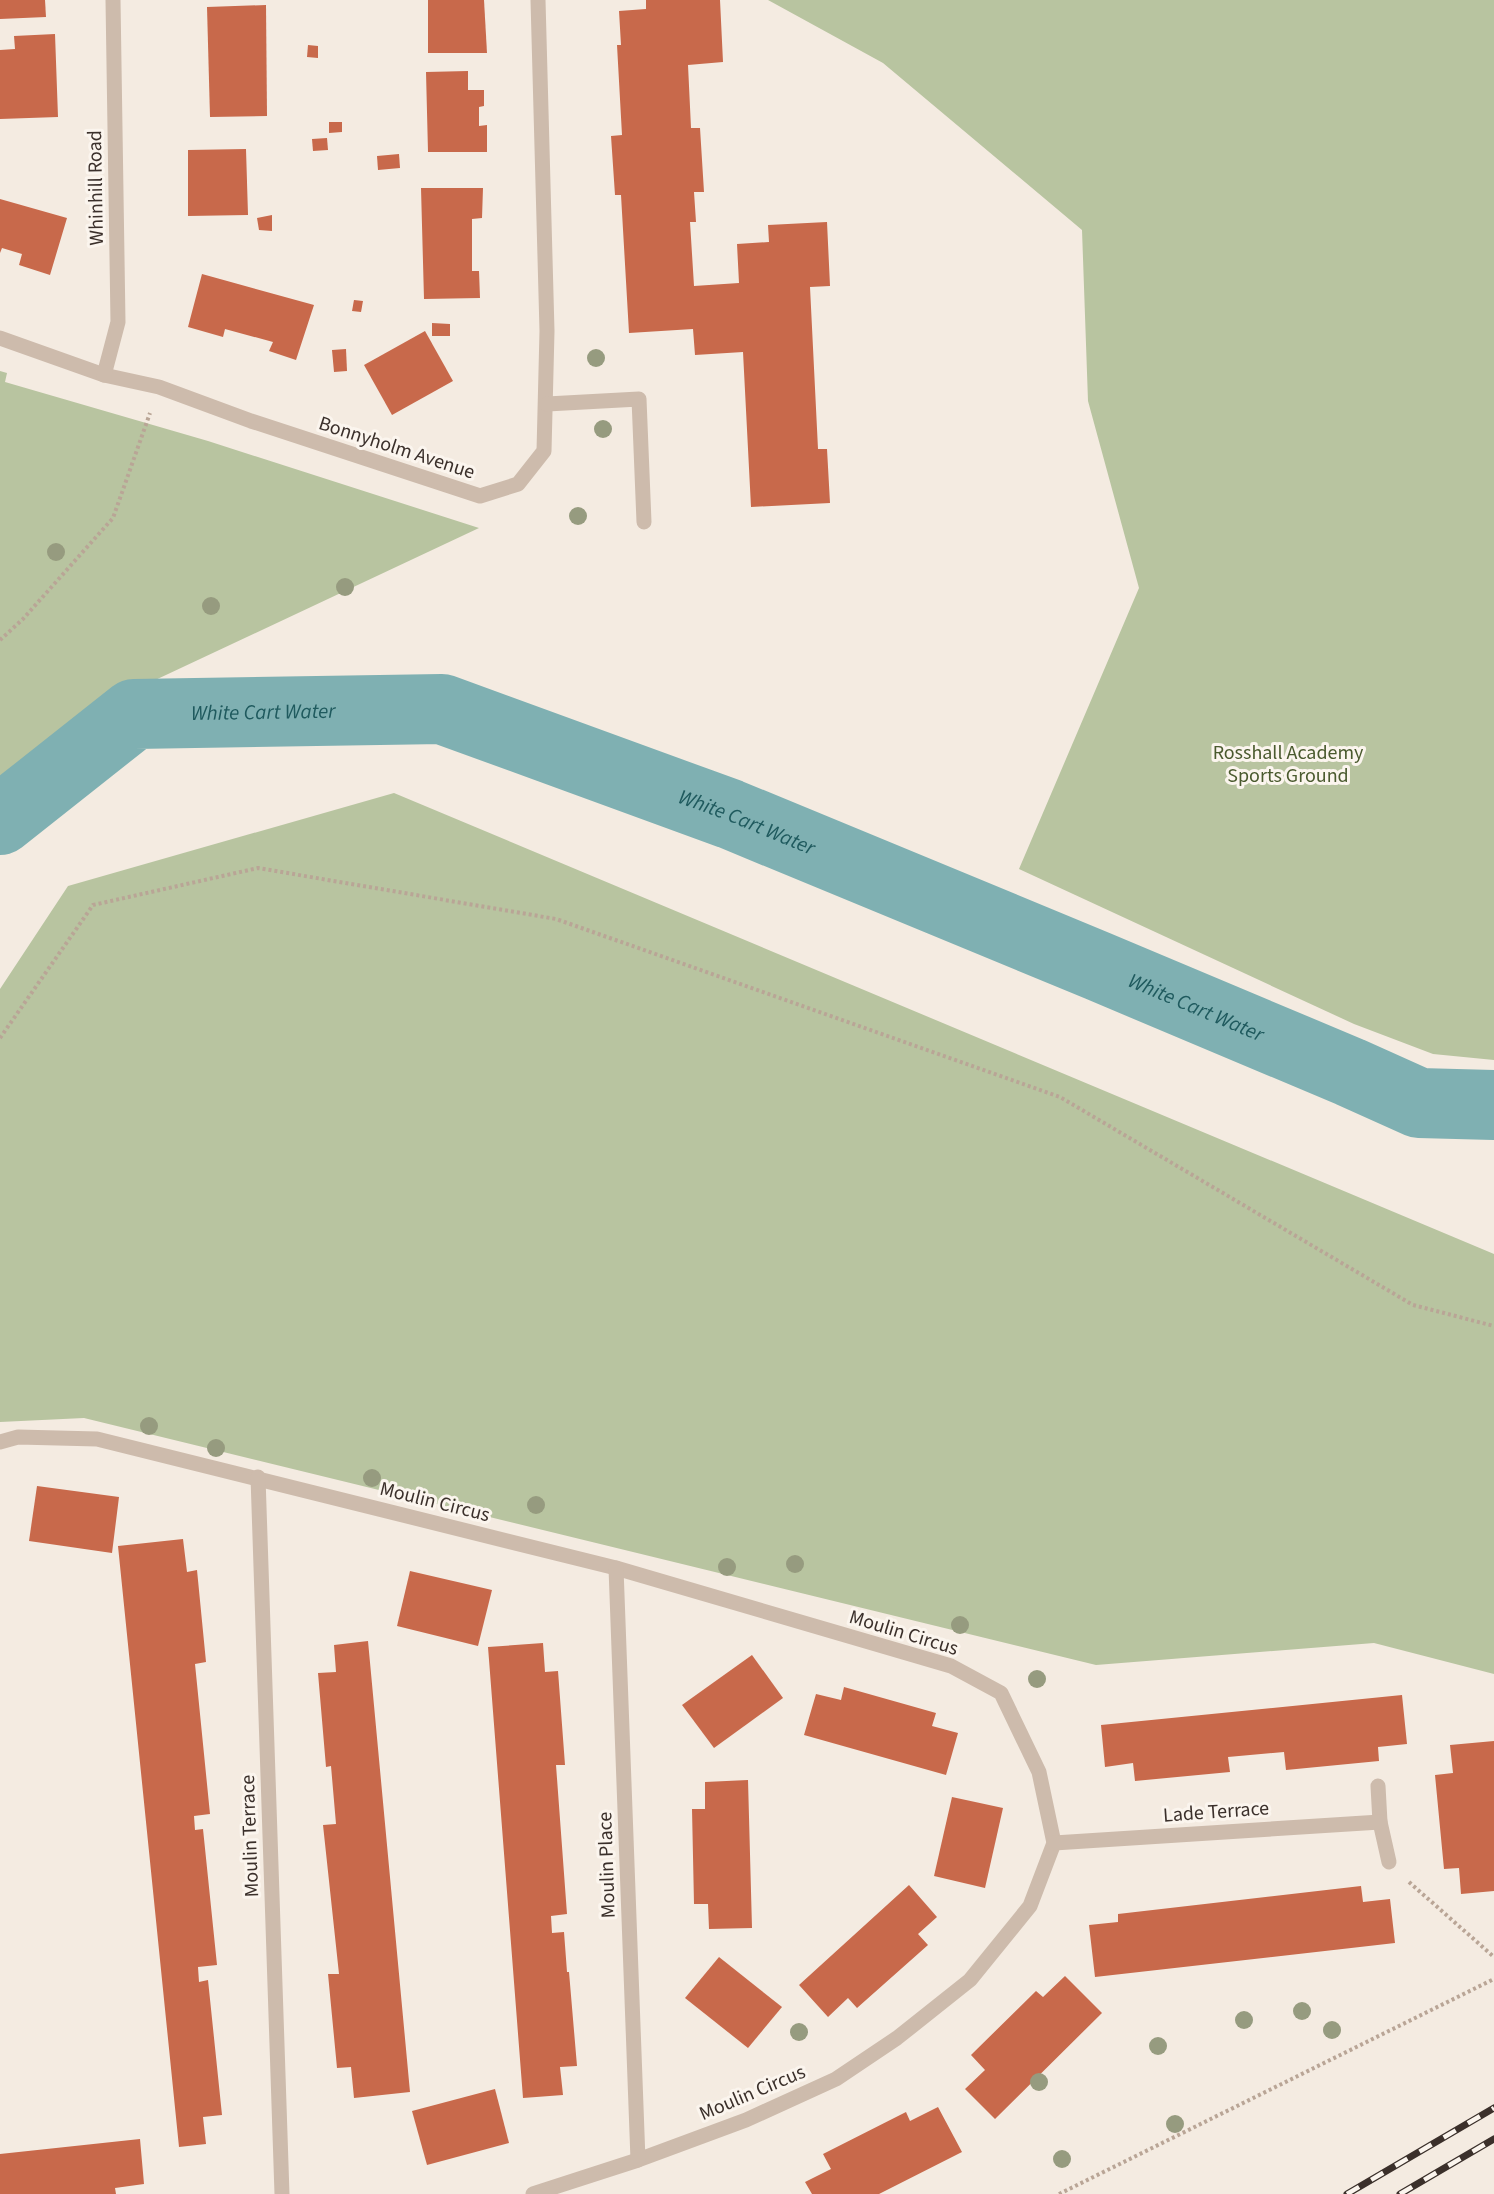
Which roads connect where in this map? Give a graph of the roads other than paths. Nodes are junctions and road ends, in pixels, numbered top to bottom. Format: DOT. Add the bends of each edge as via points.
graph roads {
  1 [pos="113,0"];
  2 [pos="538,0"];
  3 [pos="0,338"];
  4 [pos="104,375"];
  5 [pos="547,404"];
  6 [pos="644,522"];
  7 [pos="0,1442"];
  8 [pos="258,1478"];
  9 [pos="616,1568"];
  10 [pos="1378,1786"];
  11 [pos="1380,1822"];
  12 [pos="1054,1843"];
  13 [pos="1389,1862"];
  14 [pos="638,2160"];
  15 [pos="282,2194"];
  16 [pos="533,2194"];
  1 -- 4 [label="street, Whinhill Road" via="118,322"];
  2 -- 5 [label="street, Bonnyholm Avenue"];
  3 -- 4 [label="street, Bonnyholm Avenue"];
  4 -- 5 [label="street, Bonnyholm Avenue" via="159,387 480,496 518,484 544,451"];
  5 -- 6 [label="street" via="639,399"];
  7 -- 8 [label="street, Moulin Circus" via="18,1437 97,1439"];
  8 -- 9 [label="street, Moulin Circus"];
  8 -- 15 [label="street, Moulin Terrace"];
  9 -- 12 [label="street, Moulin Circus" via="951,1666 1001,1693 1039,1772"];
  9 -- 14 [label="street, Moulin Place"];
  10 -- 11 [label="street"];
  11 -- 12 [label="street, Lade Terrace"];
  11 -- 13 [label="street"];
  12 -- 14 [label="street, Moulin Circus" via="1030,1906 970,1980 897,2038 836,2079 746,2120"];
  14 -- 16 [label="street, Moulin Circus"];
}
